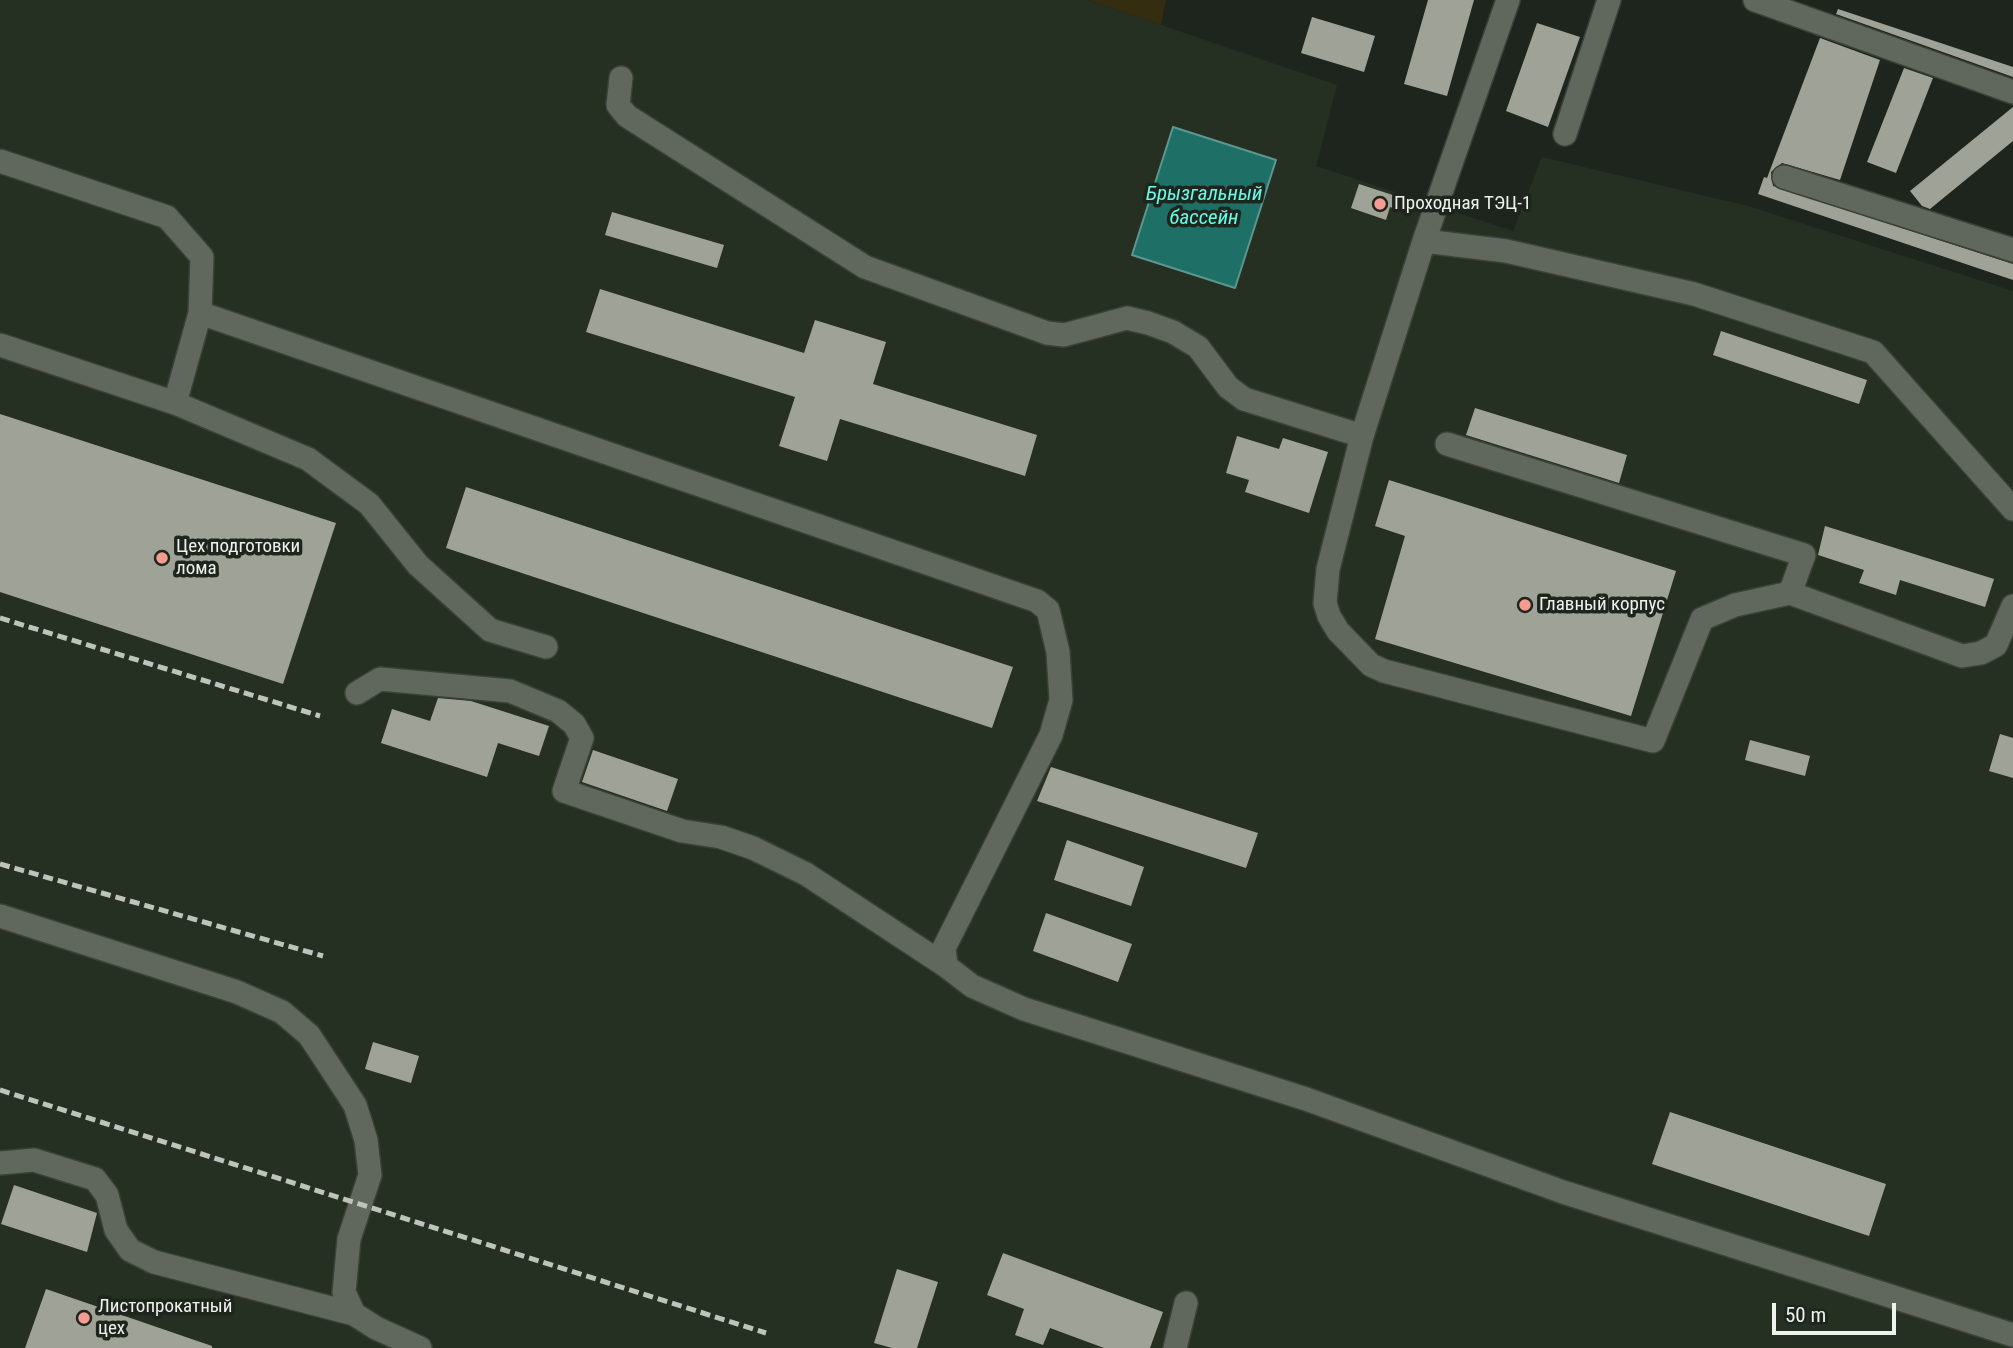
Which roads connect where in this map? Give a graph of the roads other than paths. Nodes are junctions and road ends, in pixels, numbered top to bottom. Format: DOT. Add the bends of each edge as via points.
graph roads {
  1 [pos="1508,0"];
  2 [pos="1609,0"];
  3 [pos="1755,0"];
  4 [pos="621,78"];
  5 [pos="2013,92"];
  6 [pos="1565,134"];
  7 [pos="0,161"];
  8 [pos="1784,177"];
  9 [pos="1424,241"];
  10 [pos="2013,250"];
  11 [pos="200,313"];
  12 [pos="0,345"];
  13 [pos="175,403"];
  14 [pos="1362,436"];
  15 [pos="1447,444"];
  16 [pos="2013,509"];
  17 [pos="1790,593"];
  18 [pos="2013,606"];
  19 [pos="545,647"];
  20 [pos="357,693"];
  21 [pos="0,916"];
  22 [pos="946,966"];
  23 [pos="0,1163"];
  24 [pos="1186,1303"];
  25 [pos="354,1314"];
  26 [pos="2013,1335"];
  27 [pos="420,1348"];
  28 [pos="1175,1348"];
  1 -- 9 [label="lane"];
  2 -- 6 [label="lane"];
  3 -- 5 [label="lane"];
  4 -- 14 [label="lane" via="618,105 627,116 864,267 1033,330 1064,335 1127,318 1148,323 1198,347 1228,387 1244,399"];
  7 -- 11 [label="lane" via="167,217 202,257"];
  8 -- 10 [label="lane"];
  9 -- 14 [label="lane"];
  9 -- 16 [label="lane" via="1506,251 1694,295 1873,352"];
  11 -- 13 [label="lane"];
  11 -- 22 [label="lane" via="1037,601 1048,610 1058,652 1061,700 1051,735 944,948"];
  12 -- 13 [label="lane"];
  13 -- 19 [label="lane" via="308,459 369,504 418,565 490,630"];
  14 -- 17 [label="lane" via="1328,569 1325,603 1338,631 1371,665 1384,671 1653,741 1702,620 1735,605"];
  15 -- 17 [label="lane" via="1804,555"];
  17 -- 18 [label="lane" via="1962,656 1996,645"];
  20 -- 22 [label="lane" via="380,679 510,691 558,711 582,738 564,791 682,831 753,848 806,874"];
  21 -- 25 [label="lane" via="237,992 282,1012 309,1035 355,1105 366,1140 370,1175 349,1239 344,1272 344,1292"];
  22 -- 26 [label="lane" via="972,986 1024,1010 1306,1100 1563,1192"];
  23 -- 25 [label="lane" via="34,1160 95,1179 107,1195 116,1230 130,1250 154,1262"];
  24 -- 28 [label="lane"];
  25 -- 27 [label="lane"];
}
